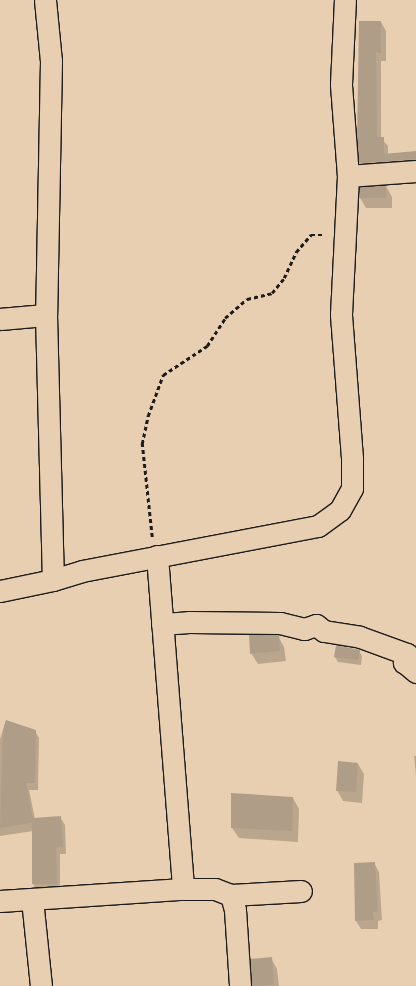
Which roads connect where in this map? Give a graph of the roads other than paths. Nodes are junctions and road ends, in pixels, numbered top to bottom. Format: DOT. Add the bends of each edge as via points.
graph roads {
  1 [pos="45,0"];
  2 [pos="345,0"];
  3 [pos="416,171"];
  4 [pos="348,176"];
  5 [pos="46,315"];
  6 [pos="0,319"];
  7 [pos="157,556"];
  8 [pos="52,580"];
  9 [pos="0,591"];
  10 [pos="162,624"];
  11 [pos="416,672"];
  12 [pos="183,889"];
  13 [pos="302,891"];
  14 [pos="231,895"];
  15 [pos="32,899"];
  16 [pos="0,901"];
  17 [pos="40,986"];
  18 [pos="240,986"];
  1 -- 5 [label="street" via="51,61"];
  2 -- 4 [label="street" via="341,84"];
  3 -- 4 [label="street"];
  4 -- 7 [label="street" via="341,314 352,488 340,510 318,526"];
  5 -- 6 [label="street"];
  5 -- 8 [label="street"];
  7 -- 8 [label="street" via="82,571"];
  7 -- 10 [label="street"];
  8 -- 9 [label="street"];
  10 -- 11 [label="street" via="280,623 304,629 316,625 324,631 360,637 406,654 404,662"];
  10 -- 12 [label="street"];
  12 -- 14 [label="street" via="215,889"];
  12 -- 15 [label="street"];
  13 -- 14 [label="street"];
  14 -- 18 [label="street" via="235,910"];
  15 -- 16 [label="street"];
  15 -- 17 [label="street"];
}
